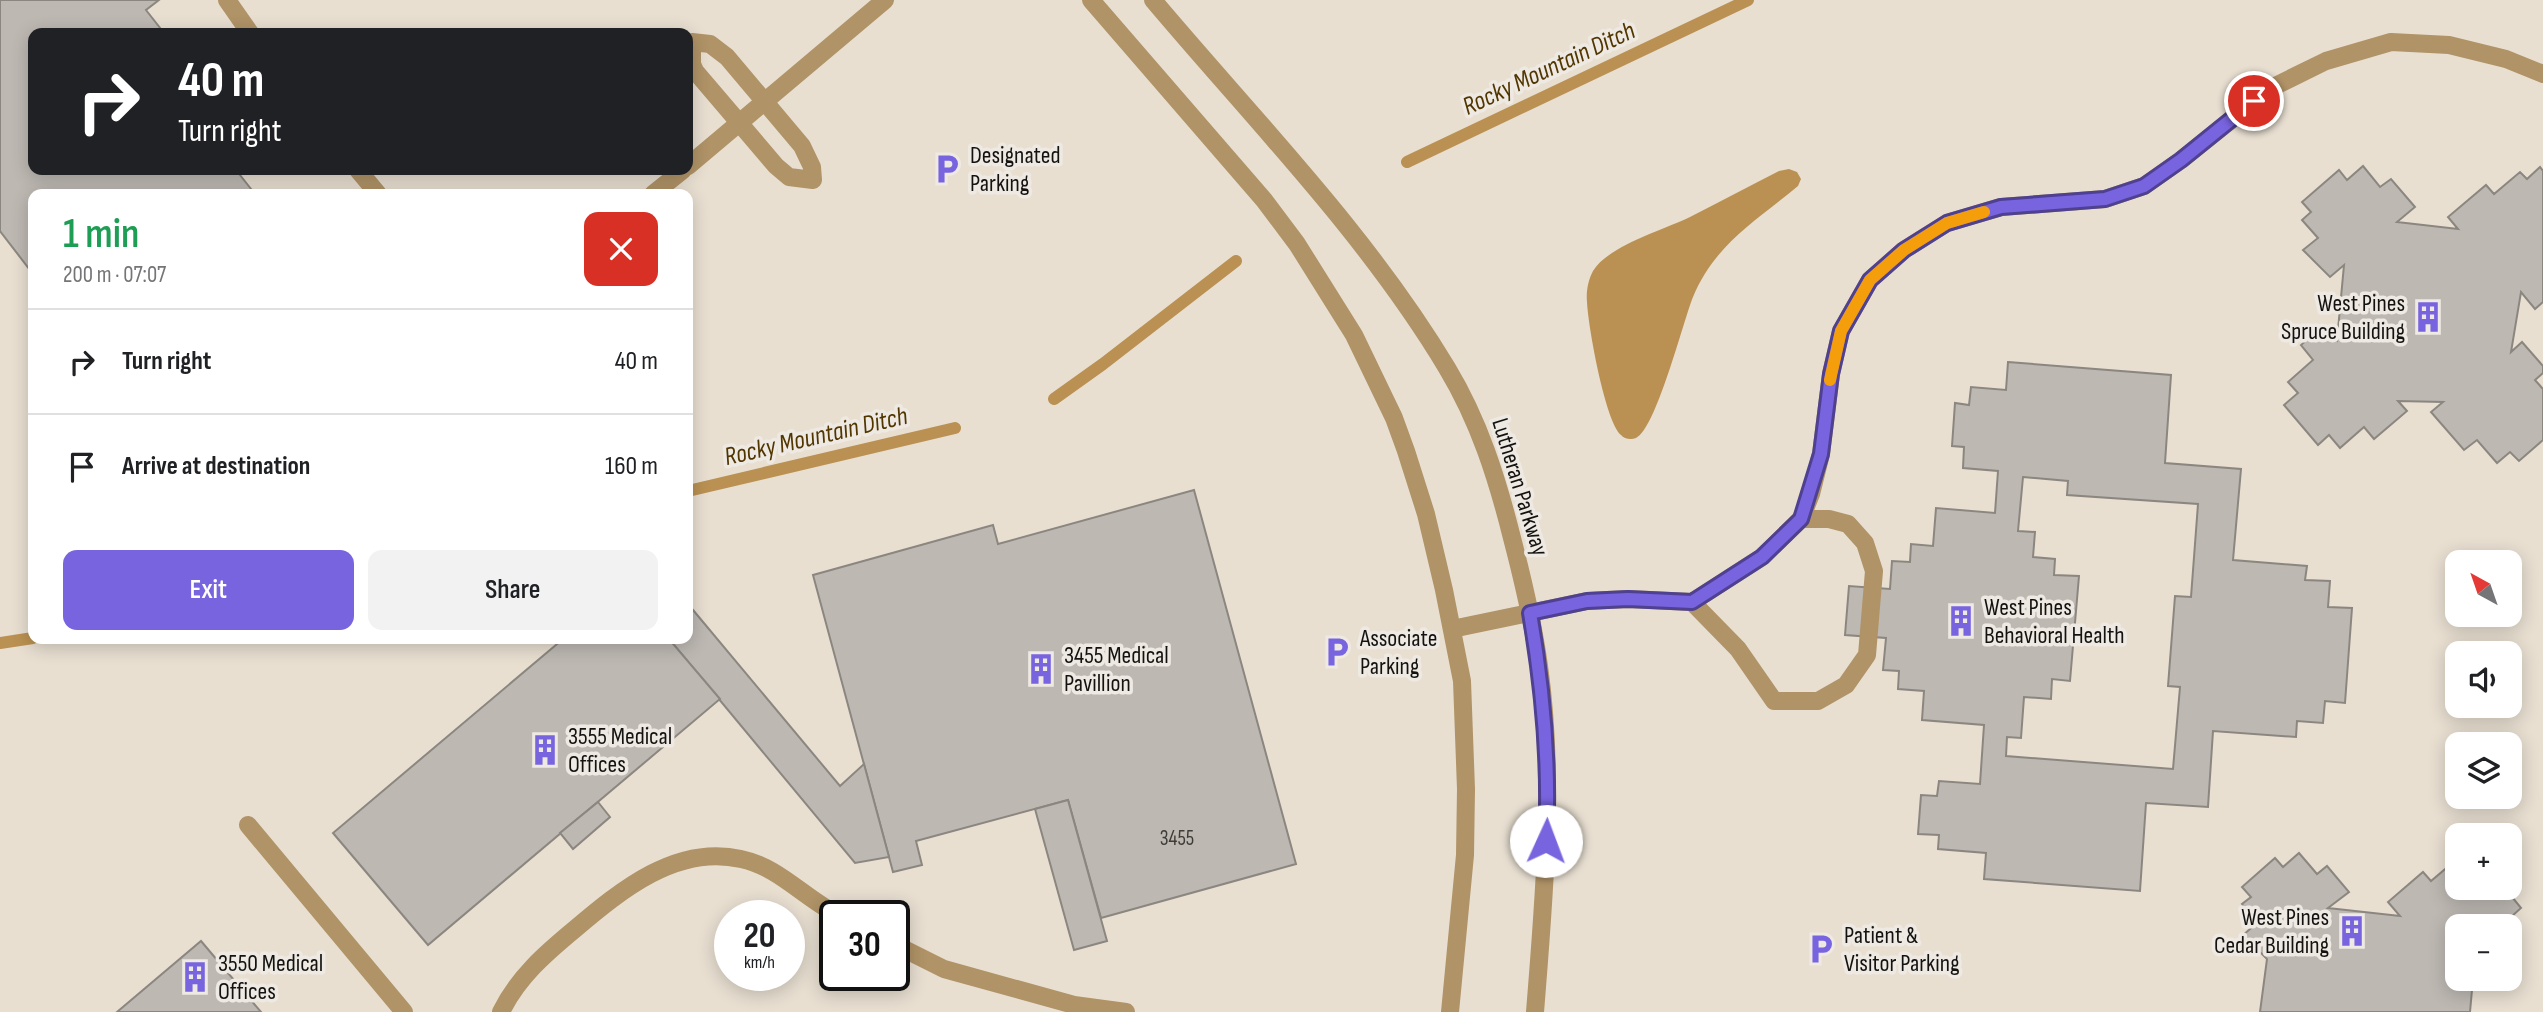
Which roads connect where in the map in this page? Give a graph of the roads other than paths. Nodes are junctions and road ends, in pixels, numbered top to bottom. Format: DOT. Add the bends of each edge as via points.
graph roads {
  1 [pos="227,0"];
  2 [pos="885,0"];
  3 [pos="1091,0"];
  4 [pos="1153,0"];
  5 [pos="247,28"];
  6 [pos="693,42"];
  7 [pos="693,66"];
  8 [pos="2543,74"];
  9 [pos="765,101"];
  10 [pos="739,123"];
  11 [pos="693,162"];
  12 [pos="362,175"];
  13 [pos="677,175"];
  14 [pos="374,189"];
  15 [pos="659,189"];
  16 [pos="1801,519"];
  17 [pos="1692,602"];
  18 [pos="1530,613"];
  19 [pos="1452,629"];
  20 [pos="248,825"];
  21 [pos="819,902"];
  22 [pos="910,952"];
  23 [pos="404,1012"];
  24 [pos="501,1012"];
  25 [pos="1126,1012"];
  26 [pos="1450,1012"];
  27 [pos="1535,1012"];
  1 -- 5 [label="street"];
  2 -- 9 [label="street"];
  3 -- 19 [label="street" via="1277,216 1342,315 1375,375 1406,451 1426,514"];
  4 -- 18 [label="street, Lutheran Parkway" via="1341,218 1448,368 1493,467"];
  6 -- 9 [label="street" via="719,50"];
  7 -- 10 [label="street"];
  8 -- 16 [label="street" via="2449,45 2391,42 2326,61 2271,88 2144,186 2105,199 2001,207 1947,223 1904,250 1870,280 1841,331 1821,454"];
  9 -- 10 [label="street"];
  9 -- 10 [label="street" via="808,155 813,180 782,172"];
  10 -- 11 [label="street"];
  12 -- 14 [label="street"];
  13 -- 15 [label="street"];
  16 -- 17 [label="street" via="1762,557"];
  16 -- 17 [label="street" via="1847,524 1865,543 1874,570 1867,655 1846,685 1818,701 1774,701 1738,649"];
  17 -- 18 [label="street" via="1587,601"];
  18 -- 19 [label="street"];
  18 -- 27 [label="street, Lutheran Parkway" via="1539,667 1547,814"];
  19 -- 26 [label="street" via="1462,681 1466,789 1465,855"];
  20 -- 23 [label="street"];
  21 -- 24 [label="street" via="774,871 742,859 716,856 677,862 637,881 568,934 537,961"];
  22 -- 25 [label="street" via="944,968 1074,1005"];
}
